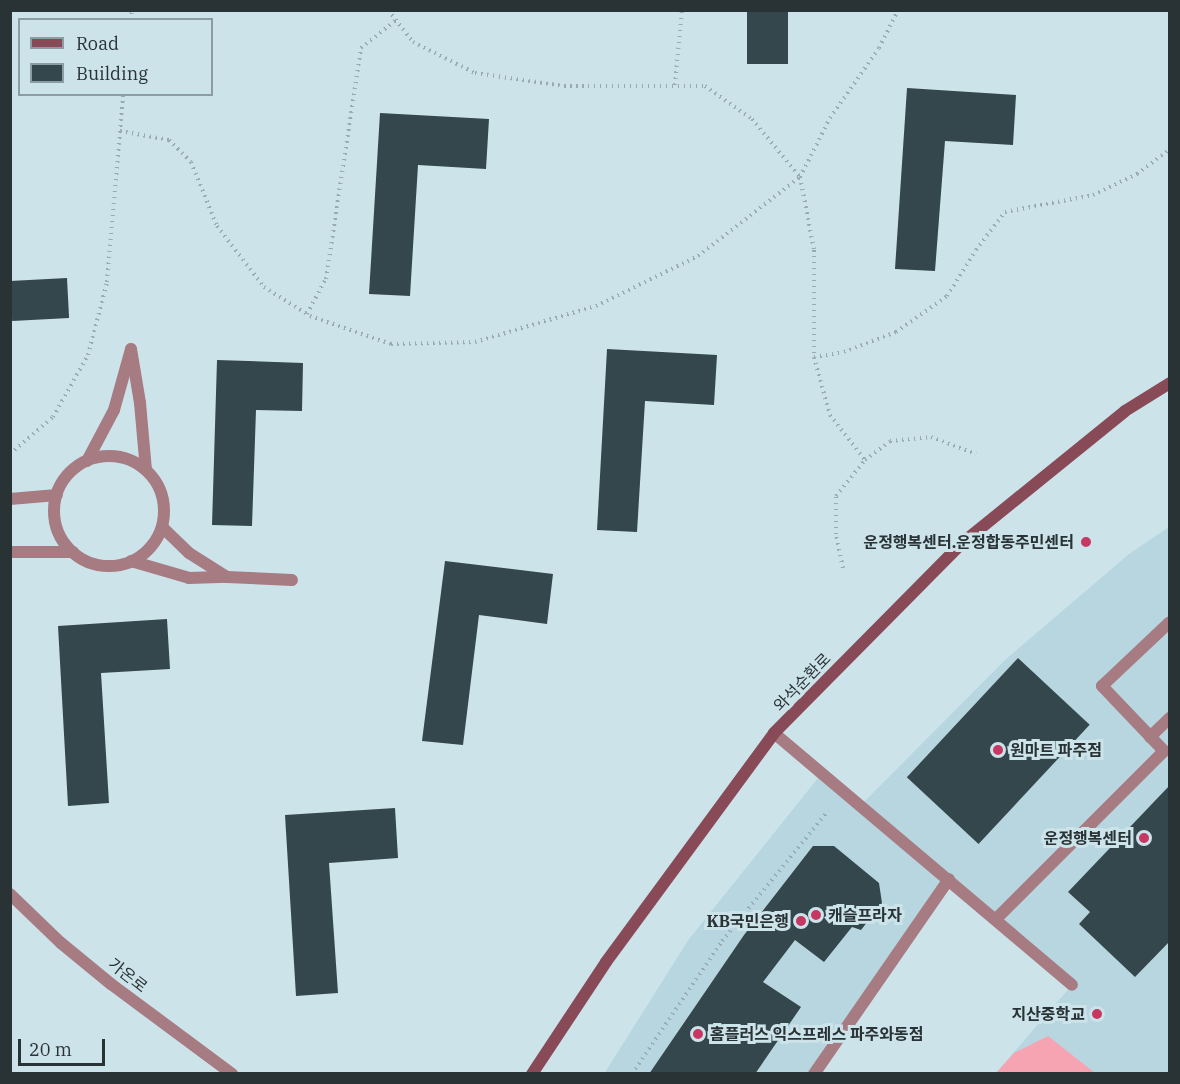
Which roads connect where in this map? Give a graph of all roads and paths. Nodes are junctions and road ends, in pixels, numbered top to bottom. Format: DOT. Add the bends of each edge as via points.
graph roads {
  1 [pos="388,10"];
  2 [pos="682,10"];
  3 [pos="898,10"];
  4 [pos="396,20"];
  5 [pos="675,85"];
  6 [pos="123,96"];
  7 [pos="120,131"];
  8 [pos="1170,149"];
  9 [pos="800,177"];
  10 [pos="307,314"];
  11 [pos="814,357"];
  12 [pos="1170,383"];
  13 [pos="10,454"];
  14 [pos="976,454"];
  15 [pos="87,460"];
  16 [pos="865,460"];
  17 [pos="146,470"];
  18 [pos="57,495"];
  19 [pos="10,499"];
  20 [pos="162,527"];
  21 [pos="10,552"];
  22 [pos="73,552"];
  23 [pos="131,561"];
  24 [pos="843,568"];
  25 [pos="227,577"];
  26 [pos="292,580"];
  27 [pos="1170,622"];
  28 [pos="1170,718"];
  29 [pos="774,734"];
  30 [pos="1150,737"];
  31 [pos="828,811"];
  32 [pos="949,879"];
  33 [pos="10,894"];
  34 [pos="996,919"];
  35 [pos="1072,985"];
  36 [pos="232,1074"];
  37 [pos="532,1074"];
  38 [pos="632,1074"];
  39 [pos="814,1074"];
  1 -- 4 [label="path"];
  2 -- 5 [label="path"];
  3 -- 9 [label="path" via="879,48 830,118"];
  4 -- 5 [label="path" via="413,42 475,73 564,86"];
  4 -- 10 [label="path" via="361,48 326,279"];
  5 -- 9 [label="path" via="705,86 752,119"];
  6 -- 7 [label="path"];
  7 -- 10 [label="path" via="170,140 191,162 217,226 264,287"];
  7 -- 13 [label="path" via="107,282 88,355 53,417"];
  8 -- 11 [label="path" via="1137,174 1093,195 1005,212 947,296 896,332 844,352"];
  9 -- 10 [label="path" via="698,256 596,306 475,342 391,344"];
  9 -- 11 [label="path" via="814,250"];
  11 -- 16 [label="path" via="830,415"];
  12 -- 29 [label="street, 와석순환로" via="1125,411 961,544"];
  14 -- 16 [label="path" via="931,437 890,441"];
  15 -- 17 [label="street" via="118,457"];
  15 -- 17 [label="street" via="114,410 131,349"];
  15 -- 18 [label="street" via="63,480"];
  16 -- 24 [label="path" via="836,495 836,534"];
  17 -- 20 [label="street" via="162,496"];
  18 -- 19 [label="street"];
  18 -- 22 [label="street" via="56,526"];
  20 -- 23 [label="street" via="145,553"];
  20 -- 25 [label="street" via="189,553"];
  21 -- 22 [label="street"];
  22 -- 23 [label="street" via="101,565"];
  23 -- 25 [label="street" via="189,578"];
  25 -- 26 [label="street"];
  27 -- 30 [label="street" via="1102,686"];
  28 -- 30 [label="street"];
  29 -- 32 [label="street"];
  29 -- 37 [label="street, 와석순환로" via="606,962"];
  30 -- 34 [label="street" via="1164,751"];
  31 -- 38 [label="path" via="722,941"];
  32 -- 34 [label="street"];
  32 -- 39 [label="street"];
  33 -- 36 [label="street, 가온로" via="111,984"];
  34 -- 35 [label="street"];
}
